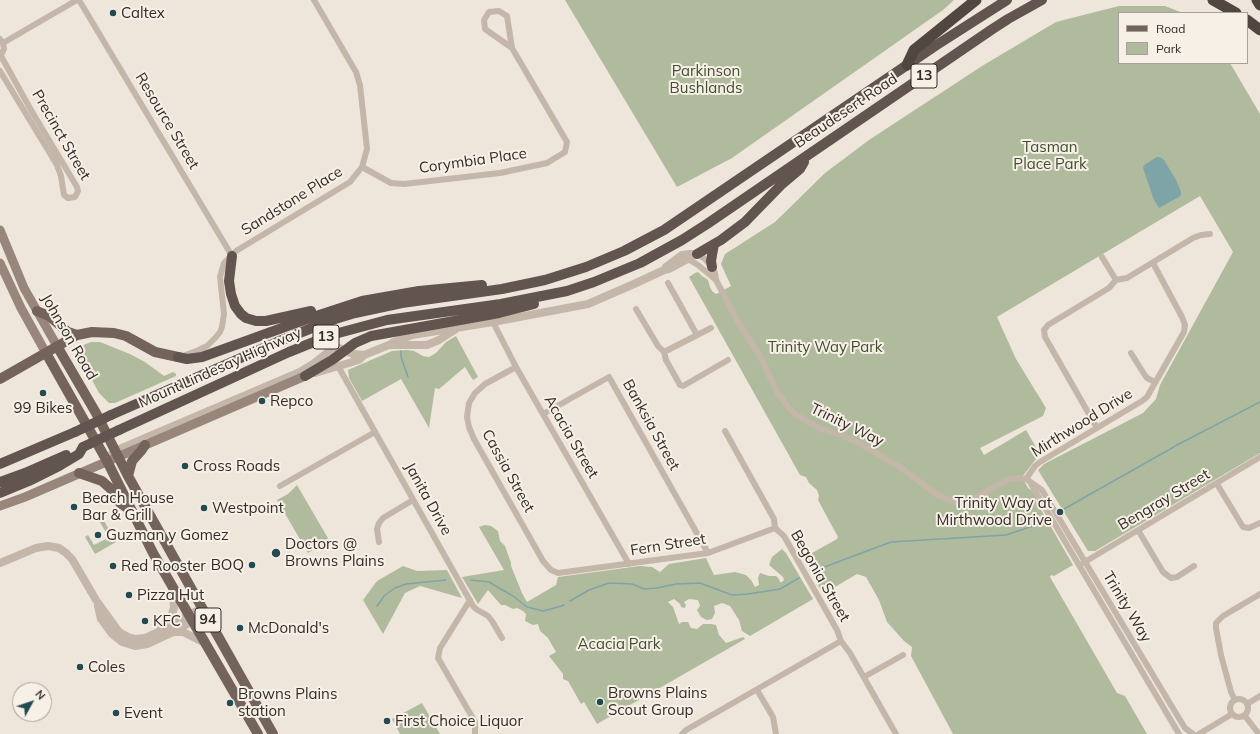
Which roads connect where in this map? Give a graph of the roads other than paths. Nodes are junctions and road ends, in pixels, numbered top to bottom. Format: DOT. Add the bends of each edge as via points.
graph roads {
  1 [pos="78,0"];
  2 [pos="314,0"];
  3 [pos="976,0"];
  4 [pos="1006,0"];
  5 [pos="1042,0"];
  6 [pos="1213,0"];
  7 [pos="1257,0"];
  8 [pos="1260,4"];
  9 [pos="1234,12"];
  10 [pos="1248,21"];
  11 [pos="1260,30"];
  12 [pos="1,41"];
  13 [pos="512,48"];
  14 [pos="1,56"];
  15 [pos="907,65"];
  16 [pos="0,71"];
  17 [pos="15,81"];
  18 [pos="8,84"];
  19 [pos="808,155"];
  20 [pos="362,167"];
  21 [pos="678,221"];
  22 [pos="0,230"];
  23 [pos="1210,234"];
  24 [pos="687,236"];
  25 [pos="714,244"];
  26 [pos="232,256"];
  27 [pos="692,257"];
  28 [pos="1102,257"];
  29 [pos="0,263"];
  30 [pos="1152,263"];
  31 [pos="712,267"];
  32 [pos="716,280"];
  33 [pos="1116,280"];
  34 [pos="668,283"];
  35 [pos="502,289"];
  36 [pos="567,291"];
  37 [pos="346,305"];
  38 [pos="636,309"];
  39 [pos="37,311"];
  40 [pos="493,322"];
  41 [pos="459,328"];
  42 [pos="711,328"];
  43 [pos="425,333"];
  44 [pos="77,335"];
  45 [pos="698,335"];
  46 [pos="433,343"];
  47 [pos="390,345"];
  48 [pos="57,346"];
  49 [pos="345,350"];
  50 [pos="664,352"];
  51 [pos="46,353"];
  52 [pos="1131,353"];
  53 [pos="364,356"];
  54 [pos="178,357"];
  55 [pos="728,360"];
  56 [pos="338,366"];
  57 [pos="516,367"];
  58 [pos="305,376"];
  59 [pos="0,379"];
  60 [pos="1155,382"];
  61 [pos="543,414"];
  62 [pos="1098,428"];
  63 [pos="725,431"];
  64 [pos="375,432"];
  65 [pos="145,445"];
  66 [pos="83,447"];
  67 [pos="117,454"];
  68 [pos="1260,457"];
  69 [pos="107,460"];
  70 [pos="0,464"];
  71 [pos="79,473"];
  72 [pos="128,476"];
  73 [pos="1026,479"];
  74 [pos="0,482"];
  75 [pos="1217,484"];
  76 [pos="280,486"];
  77 [pos="0,493"];
  78 [pos="413,500"];
  79 [pos="0,506"];
  80 [pos="132,511"];
  81 [pos="1260,522"];
  82 [pos="775,528"];
  83 [pos="1138,530"];
  84 [pos="379,542"];
  85 [pos="708,553"];
  86 [pos="0,563"];
  87 [pos="1082,563"];
  88 [pos="629,564"];
  89 [pos="1194,566"];
  90 [pos="562,572"];
  91 [pos="172,586"];
  92 [pos="1260,594"];
  93 [pos="96,600"];
  94 [pos="470,600"];
  95 [pos="203,611"];
  96 [pos="191,618"];
  97 [pos="173,632"];
  98 [pos="153,634"];
  99 [pos="502,638"];
  100 [pos="841,641"];
  101 [pos="206,643"];
  102 [pos="903,655"];
  103 [pos="864,678"];
  104 [pos="757,690"];
  105 [pos="1260,696"];
  106 [pos="1235,700"];
  107 [pos="1247,704"];
  108 [pos="1232,714"];
  109 [pos="1245,716"];
  110 [pos="1189,733"];
  111 [pos="258,734"];
  112 [pos="273,734"];
  113 [pos="476,734"];
  114 [pos="682,734"];
  115 [pos="776,734"];
  116 [pos="896,734"];
  117 [pos="1179,734"];
  118 [pos="1199,734"];
  119 [pos="1259,734"];
  1 -- 12 [label="street"];
  1 -- 26 [label="street, Resource Street"];
  2 -- 20 [label="street, Sandstone Place" via="356,72 360,85 367,149"];
  3 -- 15 [label="highway" via="914,50"];
  4 -- 15 [label="highway, Beaudesert Road / 13"];
  5 -- 19 [label="highway, Beaudesert Road / 13" via="990,30"];
  6 -- 9 [label="highway"];
  7 -- 8 [label="highway"];
  10 -- 11 [label="highway"];
  12 -- 14 [label="street" via="4,49"];
  13 -- 13 [label="street, Corymbia Place" via="485,29 484,20 489,12 499,11 506,16"];
  13 -- 20 [label="street, Corymbia Place" via="567,142 565,152 546,163 500,174 404,184 391,183"];
  14 -- 17 [label="street, Precinct Street"];
  15 -- 21 [label="highway, Beaudesert Road / 13"];
  16 -- 18 [label="street, Precinct Street"];
  17 -- 18 [label="street"];
  17 -- 18 [label="street, Precinct Street" via="77,187 75,197 70,199 64,195 57,165"];
  19 -- 24 [label="highway, Beaudesert Road / 13"];
  19 -- 25 [label="highway" via="800,168 745,222"];
  20 -- 26 [label="street, Sandstone Place" via="350,182 239,248"];
  21 -- 35 [label="highway, Mount Lindesay Highway / 13" via="642,242 586,267 545,280"];
  22 -- 39 [label="main road, Johnson Road" via="24,288"];
  23 -- 30 [label="street" via="1193,238"];
  24 -- 36 [label="highway, Mount Lindesay Highway / 13" via="660,253 618,273"];
  25 -- 27 [label="highway"];
  25 -- 31 [label="highway"];
  26 -- 37 [label="highway" via="229,281 231,294 235,306 246,318 266,321"];
  26 -- 54 [label="street, Sandstone Place" via="224,263 220,277 224,314 220,332 207,346"];
  27 -- 31 [label="street" via="705,259"];
  27 -- 32 [label="street, Trinity Way" via="694,262"];
  27 -- 40 [label="street" via="686,254 678,257 662,271 588,304"];
  28 -- 33 [label="street"];
  29 -- 51 [label="main road, Johnson Road"];
  30 -- 33 [label="street" via="1127,278"];
  30 -- 60 [label="street, Mirthwood Drive" via="1185,325 1184,332"];
  31 -- 32 [label="street, Trinity Way"];
  32 -- 73 [label="street, Trinity Way" via="738,322 760,356 776,390 796,415 866,447 947,500 956,502 973,499 1007,480"];
  33 -- 62 [label="street" via="1109,288 1048,325 1044,330 1045,337"];
  34 -- 45 [label="street"];
  35 -- 37 [label="highway" via="487,285 427,290"];
  35 -- 70 [label="highway, Mount Lindesay Highway / 13, bridge" via="402,303 332,320 283,339"];
  36 -- 49 [label="highway" via="557,297 513,310 371,336"];
  36 -- 66 [label="highway, Mount Lindesay Highway / 13, bridge" via="508,303 401,317 349,330 289,352"];
  37 -- 54 [label="highway" via="208,356 186,359"];
  38 -- 50 [label="street"];
  39 -- 44 [label="main road" via="49,316 68,332"];
  39 -- 48 [label="main road, Johnson Road"];
  40 -- 41 [label="street"];
  40 -- 57 [label="street, Acacia Street"];
  41 -- 43 [label="street"];
  41 -- 46 [label="street"];
  42 -- 45 [label="street"];
  43 -- 46 [label="street" via="430,336"];
  43 -- 47 [label="street" via="412,335"];
  44 -- 48 [label="main road, Mount Lindesay Highway"];
  44 -- 54 [label="main road, Mount Lindesay Highway" via="92,332 114,333 126,336 156,352"];
  45 -- 50 [label="street"];
  46 -- 47 [label="street" via="423,346"];
  47 -- 53 [label="street"];
  48 -- 51 [label="main road, Mount Lindesay Highway"];
  48 -- 67 [label="main road, Johnson Road"];
  49 -- 53 [label="street"];
  49 -- 58 [label="highway"];
  49 -- 67 [label="street" via="333,348 300,372"];
  50 -- 55 [label="street" via="666,360 683,386"];
  51 -- 59 [label="main road, Mount Lindesay Highway"];
  51 -- 69 [label="main road, Johnson Road"];
  52 -- 60 [label="street" via="1147,378"];
  53 -- 56 [label="street"];
  56 -- 58 [label="street"];
  56 -- 64 [label="street, Janita Drive"];
  57 -- 61 [label="street, Acacia Street"];
  57 -- 90 [label="street, Cassia Street" via="485,384 476,393 469,403 469,427 543,561 551,570"];
  58 -- 65 [label="main road"];
  60 -- 62 [label="street, Mirthwood Drive" via="1147,397"];
  61 -- 85 [label="street, Banksia Street" via="609,377"];
  61 -- 88 [label="street, Acacia Street"];
  62 -- 73 [label="street, Mirthwood Drive" via="1040,462"];
  63 -- 82 [label="street, Begonia Street" via="774,519"];
  64 -- 76 [label="street"];
  64 -- 78 [label="street, Janita Drive"];
  65 -- 67 [label="main road"];
  65 -- 72 [label="main road" via="132,461"];
  66 -- 74 [label="highway, Mount Lindesay Highway / 13"];
  66 -- 77 [label="highway" via="79,454 59,466"];
  67 -- 69 [label="main road"];
  67 -- 72 [label="main road, 94"];
  68 -- 75 [label="street, Bengray Street"];
  69 -- 71 [label="main road"];
  69 -- 80 [label="main road, 94"];
  71 -- 79 [label="main road"];
  71 -- 80 [label="main road" via="102,481 112,490 120,503"];
  72 -- 95 [label="main road, 94"];
  73 -- 87 [label="street, Trinity Way" via="1034,486"];
  75 -- 81 [label="street" via="1243,527 1249,528"];
  75 -- 83 [label="street, Bengray Street"];
  78 -- 84 [label="street" via="383,518 377,529"];
  78 -- 94 [label="street, Janita Drive"];
  80 -- 91 [label="main road, 94"];
  82 -- 85 [label="street, Fern Street"];
  82 -- 100 [label="street, Begonia Street" via="784,536"];
  83 -- 87 [label="street, Bengray Street"];
  83 -- 89 [label="street" via="1164,572 1171,578"];
  85 -- 88 [label="street, Fern Street"];
  86 -- 93 [label="street" via="36,548 59,548 72,560"];
  87 -- 110 [label="street, Trinity Way"];
  87 -- 117 [label="street, Trinity Way"];
  88 -- 90 [label="street, Fern Street"];
  91 -- 96 [label="main road, 94"];
  91 -- 98 [label="street" via="172,614"];
  92 -- 106 [label="street" via="1216,623 1221,655"];
  93 -- 97 [label="street" via="101,619 122,642 135,646 147,644"];
  93 -- 98 [label="street" via="119,632 135,639"];
  94 -- 99 [label="street, Janita Drive" via="476,609 488,616"];
  94 -- 113 [label="street" via="440,648 438,658 475,722"];
  95 -- 96 [label="street"];
  95 -- 112 [label="main road, 94"];
  96 -- 97 [label="street"];
  96 -- 98 [label="street"];
  96 -- 101 [label="main road, 94"];
  97 -- 101 [label="street" via="183,632"];
  100 -- 103 [label="street, Begonia Street"];
  100 -- 104 [label="street"];
  101 -- 111 [label="main road, 94"];
  102 -- 103 [label="street"];
  103 -- 116 [label="street, Begonia Street"];
  104 -- 114 [label="street"];
  104 -- 115 [label="street" via="773,717"];
  105 -- 107 [label="street"];
  106 -- 107 [label="street" via="1240,699"];
  106 -- 108 [label="street" via="1230,706"];
  107 -- 109 [label="street"];
  108 -- 109 [label="street" via="1237,717"];
  108 -- 118 [label="street"];
  109 -- 119 [label="street"];
}
